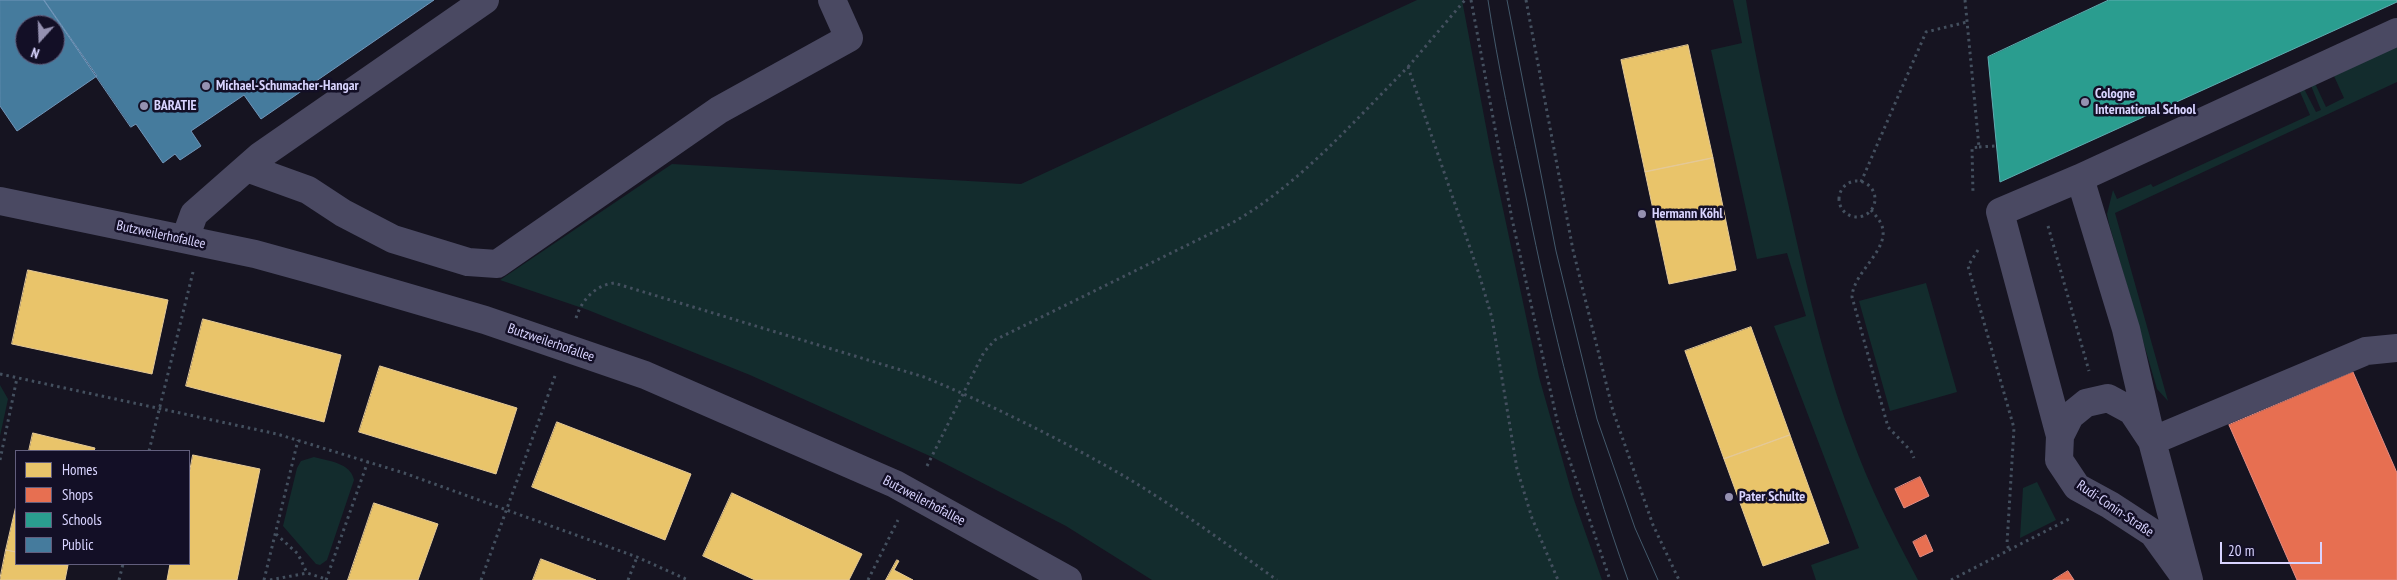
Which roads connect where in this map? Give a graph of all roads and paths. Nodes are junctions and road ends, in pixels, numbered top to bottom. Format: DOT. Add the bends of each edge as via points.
graph roads {
  1 [pos="485,0"];
  2 [pos="832,0"];
  3 [pos="1465,0"];
  4 [pos="1471,0"];
  5 [pos="1526,0"];
  6 [pos="1967,22"];
  7 [pos="2397,32"];
  8 [pos="1408,67"];
  9 [pos="1996,146"];
  10 [pos="1979,147"];
  11 [pos="247,168"];
  12 [pos="2080,178"];
  13 [pos="1861,182"];
  14 [pos="2040,195"];
  15 [pos="0,201"];
  16 [pos="1871,210"];
  17 [pos="192,241"];
  18 [pos="566,348"];
  19 [pos="2397,348"];
  20 [pos="0,374"];
  21 [pos="17,378"];
  22 [pos="963,394"];
  23 [pos="2098,401"];
  24 [pos="160,408"];
  25 [pos="2060,436"];
  26 [pos="298,440"];
  27 [pos="2152,441"];
  28 [pos="149,450"];
  29 [pos="932,457"];
  30 [pos="1914,458"];
  31 [pos="0,460"];
  32 [pos="368,462"];
  33 [pos="912,493"];
  34 [pos="2103,501"];
  35 [pos="507,510"];
  36 [pos="276,534"];
  37 [pos="637,557"];
  38 [pos="123,565"];
  39 [pos="307,573"];
  40 [pos="119,580"];
  41 [pos="264,580"];
  42 [pos="270,580"];
  43 [pos="326,580"];
  44 [pos="481,580"];
  45 [pos="628,580"];
  46 [pos="688,580"];
  47 [pos="868,580"];
  48 [pos="1068,580"];
  49 [pos="1277,580"];
  50 [pos="1558,580"];
  51 [pos="1610,580"];
  52 [pos="1679,580"];
  53 [pos="1951,580"];
  54 [pos="2188,580"];
  1 -- 11 [label="street" via="284,137"];
  2 -- 11 [label="street" via="850,38 719,110 497,264 468,262 393,239 308,190"];
  3 -- 8 [label="path"];
  4 -- 51 [label="path" via="1512,219 1560,429"];
  5 -- 52 [label="path" via="1574,250 1613,411 1653,524"];
  6 -- 13 [label="path" via="1926,32"];
  7 -- 12 [label="street"];
  8 -- 22 [label="path" via="1333,142 1260,207 995,340 984,352"];
  8 -- 50 [label="path" via="1480,274 1492,318 1517,469 1532,518"];
  9 -- 10 [label="path"];
  11 -- 17 [label="street" via="194,214"];
  12 -- 14 [label="street"];
  12 -- 27 [label="street" via="2126,329"];
  13 -- 16 [label="path" via="1874,193"];
  13 -- 16 [label="path" via="1845,185 1839,195 1841,207 1855,216"];
  14 -- 23 [label="path"];
  14 -- 25 [label="street" via="2000,212"];
  15 -- 17 [label="street, Butzweilerhofallee"];
  16 -- 30 [label="path" via="1881,223 1882,238 1872,260 1854,283 1852,296 1888,427"];
  17 -- 18 [label="street, Butzweilerhofallee" via="324,272"];
  17 -- 24 [label="path"];
  18 -- 22 [label="path" via="579,307 604,284 614,283 924,378"];
  18 -- 33 [label="street, Butzweilerhofallee" via="646,375"];
  18 -- 35 [label="path"];
  19 -- 27 [label="street" via="2366,351"];
  20 -- 21 [label="path"];
  21 -- 24 [label="path"];
  21 -- 31 [label="path"];
  22 -- 29 [label="path"];
  22 -- 49 [label="path" via="1129,480"];
  23 -- 25 [label="street, Rudi-Conin-Straße" via="2086,403 2070,416"];
  23 -- 27 [label="street, Rudi-Conin-Straße" via="2108,398 2132,411"];
  24 -- 26 [label="path"];
  24 -- 28 [label="path"];
  25 -- 34 [label="street, Rudi-Conin-Straße" via="2059,460 2077,487"];
  26 -- 32 [label="path"];
  26 -- 36 [label="path"];
  27 -- 54 [label="street, Rudi-Conin-Straße"];
  32 -- 35 [label="path"];
  32 -- 43 [label="path"];
  33 -- 47 [label="path"];
  33 -- 48 [label="street, Butzweilerhofallee"];
  34 -- 53 [label="path"];
  34 -- 54 [label="street, Rudi-Conin-Straße" via="2153,533"];
  35 -- 37 [label="path"];
  35 -- 44 [label="path"];
  36 -- 39 [label="path" via="298,554"];
  36 -- 41 [label="path"];
  37 -- 45 [label="path"];
  37 -- 46 [label="path"];
  38 -- 40 [label="path"];
  39 -- 42 [label="path"];
  39 -- 43 [label="path"];
}
